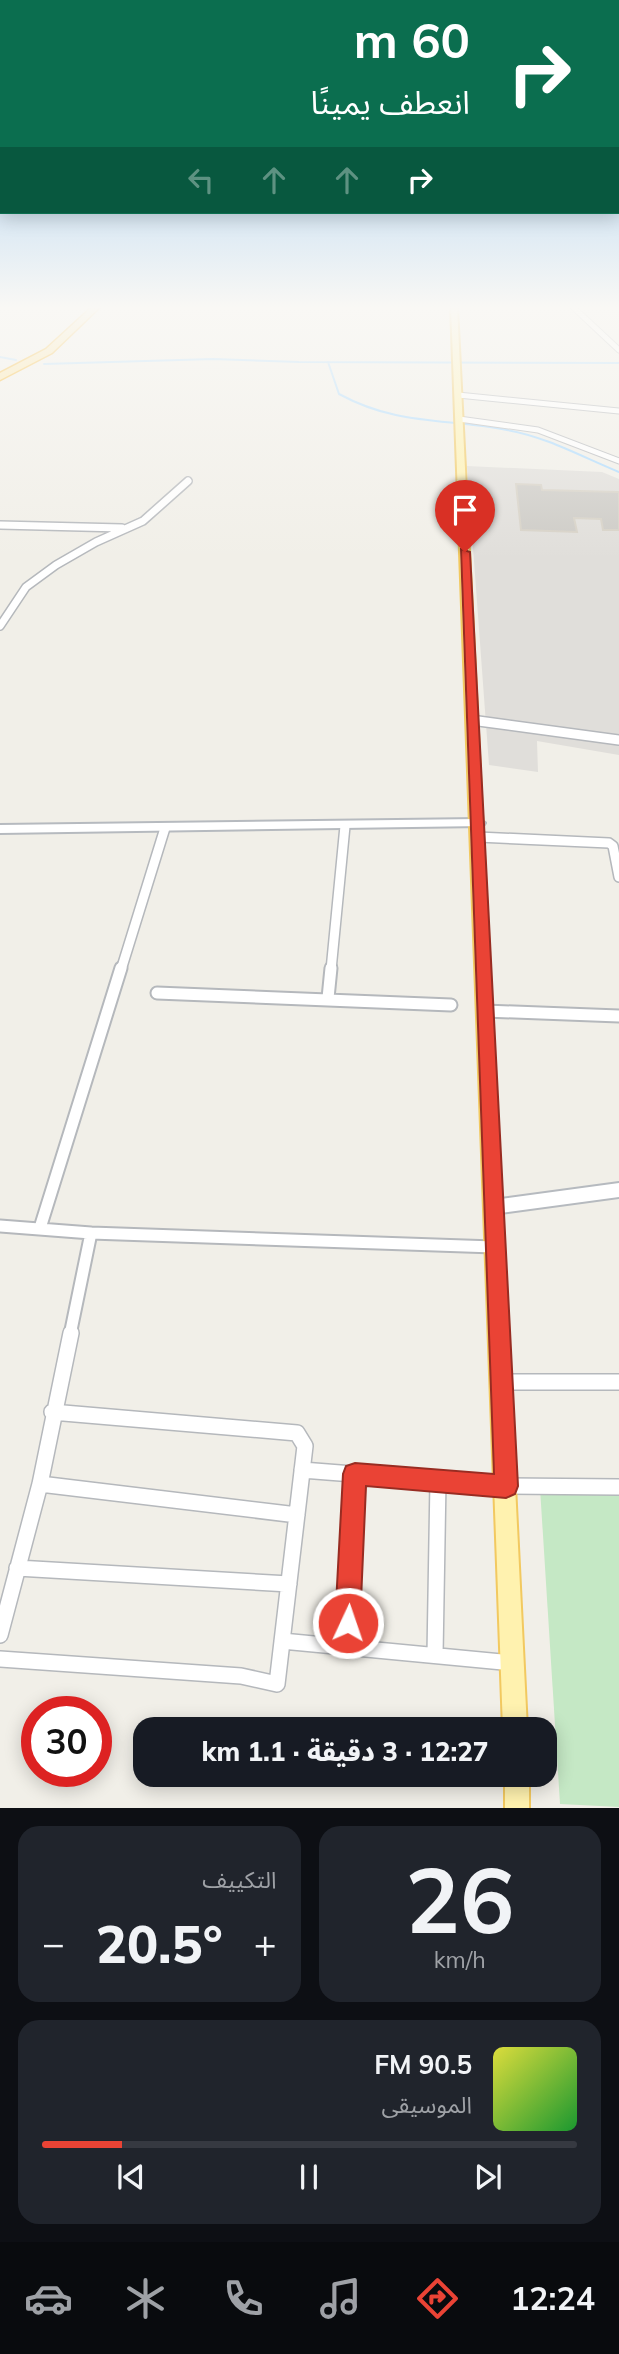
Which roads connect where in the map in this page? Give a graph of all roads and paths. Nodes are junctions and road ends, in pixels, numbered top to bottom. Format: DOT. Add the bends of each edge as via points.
graph roads {
  1 [pos="458,390"];
  2 [pos="458,395"];
  3 [pos="619,411"];
  4 [pos="459,423"];
  5 [pos="619,461"];
  6 [pos="188,481"];
  7 [pos="0,525"];
  8 [pos="126,528"];
  9 [pos="0,626"];
  10 [pos="471,720"];
  11 [pos="619,740"];
  12 [pos="345,826"];
  13 [pos="165,828"];
  14 [pos="0,829"];
  15 [pos="478,830"];
  16 [pos="619,877"];
  17 [pos="157,993"];
  18 [pos="328,998"];
  19 [pos="450,1005"];
  20 [pos="485,1012"];
  21 [pos="619,1016"];
  22 [pos="619,1190"];
  23 [pos="493,1207"];
  24 [pos="0,1226"];
  25 [pos="40,1228"];
  26 [pos="91,1233"];
  27 [pos="494,1247"];
  28 [pos="502,1382"];
  29 [pos="619,1382"];
  30 [pos="52,1412"];
  31 [pos="302,1470"];
  32 [pos="355,1474"];
  33 [pos="438,1481"];
  34 [pos="40,1484"];
  35 [pos="506,1486"];
  36 [pos="619,1487"];
  37 [pos="297,1515"];
  38 [pos="17,1568"];
  39 [pos="289,1584"];
  40 [pos="0,1636"];
  41 [pos="282,1641"];
  42 [pos="346,1647"];
  43 [pos="435,1655"];
  44 [pos="0,1659"];
  45 [pos="513,1664"];
  46 [pos="515,1717"];
  47 [pos="517,1787"];
  48 [pos="517,1808"];
  1 -- 2 [label="main road"];
  2 -- 3 [label="street"];
  2 -- 4 [label="main road"];
  4 -- 5 [label="street" via="538,430"];
  4 -- 10 [label="main road"];
  6 -- 8 [label="street" via="143,521"];
  7 -- 8 [label="street"];
  8 -- 9 [label="street" via="56,565 26,587"];
  10 -- 11 [label="street"];
  10 -- 15 [label="main road"];
  12 -- 13 [label="main road"];
  12 -- 15 [label="main road"];
  12 -- 18 [label="street"];
  13 -- 14 [label="main road"];
  13 -- 25 [label="street"];
  15 -- 16 [label="street" via="609,844"];
  15 -- 20 [label="main road"];
  17 -- 18 [label="street"];
  18 -- 19 [label="street"];
  20 -- 21 [label="street"];
  20 -- 23 [label="main road"];
  22 -- 23 [label="main road"];
  23 -- 27 [label="main road"];
  24 -- 25 [label="street"];
  25 -- 26 [label="street"];
  26 -- 27 [label="street"];
  26 -- 30 [label="street"];
  27 -- 28 [label="main road"];
  28 -- 29 [label="street"];
  28 -- 35 [label="main road"];
  30 -- 31 [label="street" via="297,1433 305,1446"];
  30 -- 34 [label="street"];
  31 -- 32 [label="street"];
  31 -- 37 [label="street"];
  32 -- 33 [label="street"];
  32 -- 42 [label="street"];
  33 -- 35 [label="street"];
  33 -- 43 [label="street"];
  34 -- 37 [label="street"];
  34 -- 38 [label="street"];
  35 -- 36 [label="street"];
  35 -- 45 [label="main road"];
  37 -- 39 [label="street"];
  38 -- 39 [label="street"];
  38 -- 40 [label="street"];
  39 -- 41 [label="street"];
  41 -- 42 [label="street"];
  41 -- 44 [label="street" via="277,1684 241,1676"];
  42 -- 43 [label="street"];
  43 -- 45 [label="street"];
  45 -- 46 [label="main road"];
  47 -- 48 [label="main road"];
}
